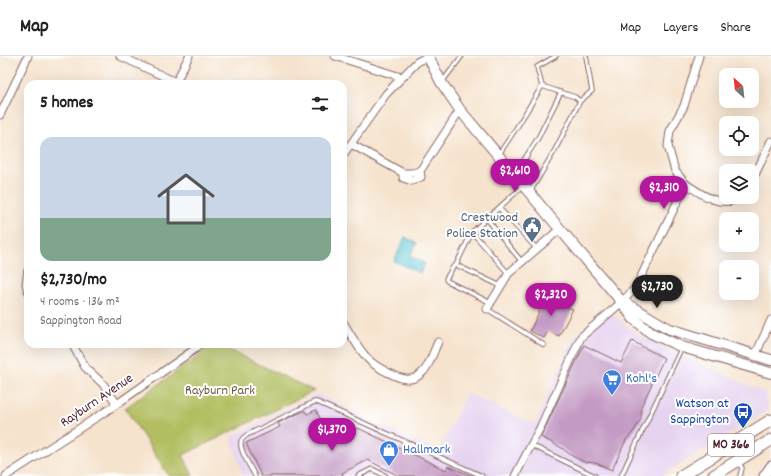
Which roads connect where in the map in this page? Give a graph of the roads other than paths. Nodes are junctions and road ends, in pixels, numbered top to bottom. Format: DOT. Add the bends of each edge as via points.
graph roads {
  1 [pos="28,56"];
  2 [pos="120,56"];
  3 [pos="189,56"];
  4 [pos="335,56"];
  5 [pos="428,56"];
  6 [pos="462,56"];
  7 [pos="556,56"];
  8 [pos="586,56"];
  9 [pos="699,56"];
  10 [pos="401,77"];
  11 [pos="172,80"];
  12 [pos="179,80"];
  13 [pos="441,82"];
  14 [pos="542,86"];
  15 [pos="561,92"];
  16 [pos="580,101"];
  17 [pos="460,110"];
  18 [pos="0,114"];
  19 [pos="771,141"];
  20 [pos="351,144"];
  21 [pos="347,150"];
  22 [pos="498,155"];
  23 [pos="759,166"];
  24 [pos="514,174"];
  25 [pos="686,184"];
  26 [pos="526,189"];
  27 [pos="719,202"];
  28 [pos="499,208"];
  29 [pos="487,219"];
  30 [pos="560,229"];
  31 [pos="472,232"];
  32 [pos="537,249"];
  33 [pos="522,262"];
  34 [pos="456,265"];
  35 [pos="509,273"];
  36 [pos="501,286"];
  37 [pos="622,302"];
  38 [pos="489,306"];
  39 [pos="771,320"];
  40 [pos="347,328"];
  41 [pos="438,342"];
  42 [pos="544,345"];
  43 [pos="682,347"];
  44 [pos="74,348"];
  45 [pos="196,348"];
  46 [pos="754,355"];
  47 [pos="771,360"];
  48 [pos="748,367"];
  49 [pos="771,374"];
  50 [pos="117,404"];
  51 [pos="771,420"];
  52 [pos="771,440"];
  53 [pos="531,445"];
  54 [pos="738,461"];
  55 [pos="6,476"];
  56 [pos="255,476"];
  57 [pos="358,476"];
  58 [pos="386,476"];
  59 [pos="482,476"];
  60 [pos="515,476"];
  61 [pos="595,476"];
  62 [pos="621,476"];
  63 [pos="681,476"];
  64 [pos="713,476"];
  65 [pos="740,476"];
  1 -- 18 [label="street"];
  2 -- 11 [label="street"];
  3 -- 12 [label="street"];
  4 -- 10 [label="street"];
  5 -- 10 [label="street" via="417,62"];
  5 -- 13 [label="main road"];
  6 -- 13 [label="lane"];
  7 -- 14 [label="lane" via="537,67"];
  8 -- 16 [label="lane" via="592,91"];
  9 -- 25 [label="street" via="684,106 670,131 668,146 676,171"];
  10 -- 20 [label="street"];
  13 -- 17 [label="main road"];
  14 -- 15 [label="lane"];
  14 -- 22 [label="lane"];
  15 -- 16 [label="lane"];
  15 -- 24 [label="lane" via="538,138"];
  16 -- 26 [label="lane" via="555,150"];
  17 -- 20 [label="street" via="420,170 412,173 403,173"];
  17 -- 22 [label="main road"];
  19 -- 23 [label="street"];
  20 -- 21 [label="street"];
  22 -- 24 [label="main road"];
  24 -- 26 [label="main road"];
  25 -- 27 [label="street"];
  25 -- 37 [label="street" via="636,287"];
  26 -- 28 [label="lane"];
  26 -- 30 [label="main road"];
  28 -- 29 [label="lane"];
  28 -- 32 [label="lane"];
  29 -- 31 [label="lane"];
  29 -- 33 [label="lane"];
  30 -- 32 [label="street"];
  30 -- 37 [label="main road"];
  31 -- 34 [label="lane"];
  31 -- 35 [label="lane"];
  32 -- 33 [label="street"];
  33 -- 35 [label="street"];
  34 -- 36 [label="lane"];
  34 -- 38 [label="lane" via="447,281"];
  35 -- 36 [label="street"];
  36 -- 38 [label="street"];
  37 -- 43 [label="main road" via="633,318 651,333"];
  37 -- 46 [label="main road" via="670,329"];
  37 -- 53 [label="street" via="581,337"];
  38 -- 42 [label="lane"];
  39 -- 46 [label="street"];
  40 -- 41 [label="street" via="370,361 389,373 410,380 425,371"];
  43 -- 48 [label="main road"];
  43 -- 62 [label="lane"];
  44 -- 50 [label="street" via="85,367 103,384"];
  45 -- 50 [label="street, Rayburn Avenue"];
  46 -- 47 [label="main road"];
  46 -- 48 [label="main road"];
  48 -- 49 [label="main road"];
  50 -- 55 [label="street, Rayburn Avenue"];
  51 -- 63 [label="main road, MO 366"];
  52 -- 54 [label="main road, MO 366"];
  53 -- 60 [label="street"];
  53 -- 61 [label="lane"];
  54 -- 64 [label="main road, MO 366"];
  54 -- 65 [label="lane" via="742,468"];
  56 -- 59 [label="lane" via="241,448 243,438 317,402"];
  57 -- 58 [label="lane" via="372,469"];
}
